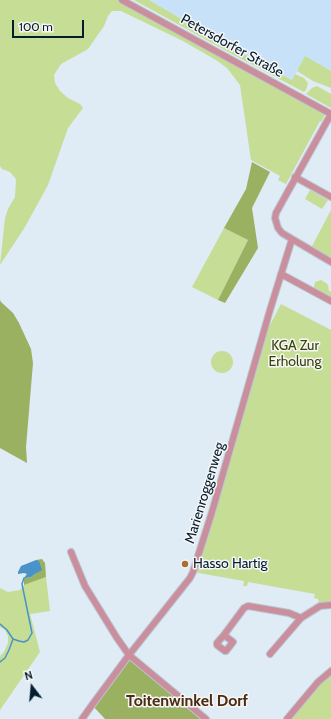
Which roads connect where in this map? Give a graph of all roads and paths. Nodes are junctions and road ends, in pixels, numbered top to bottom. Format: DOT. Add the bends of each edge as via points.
graph roads {
  1 [pos="122,0"];
  2 [pos="331,114"];
  3 [pos="295,177"];
  4 [pos="331,197"];
  5 [pos="292,239"];
  6 [pos="331,262"];
  7 [pos="281,274"];
  8 [pos="331,301"];
  9 [pos="71,552"];
  10 [pos="331,605"];
  11 [pos="301,618"];
  12 [pos="224,634"];
  13 [pos="270,654"];
  14 [pos="129,655"];
  15 [pos="331,671"];
  16 [pos="82,719"];
  17 [pos="206,719"];
  18 [pos="287,719"];
  1 -- 2 [label="street, Petersdorfer Straße"];
  2 -- 3 [label="street"];
  3 -- 4 [label="street"];
  3 -- 5 [label="street" via="275,218 282,233"];
  5 -- 6 [label="street"];
  5 -- 7 [label="street, Marienroggenweg"];
  7 -- 8 [label="street"];
  7 -- 14 [label="street, Marienroggenweg" via="193,572"];
  9 -- 14 [label="street" via="84,586"];
  10 -- 11 [label="street" via="320,606"];
  11 -- 12 [label="street" via="290,613 248,606"];
  11 -- 13 [label="street"];
  14 -- 16 [label="street, Marienroggenweg"];
  14 -- 17 [label="street"];
  15 -- 18 [label="street" via="318,682"];
}
